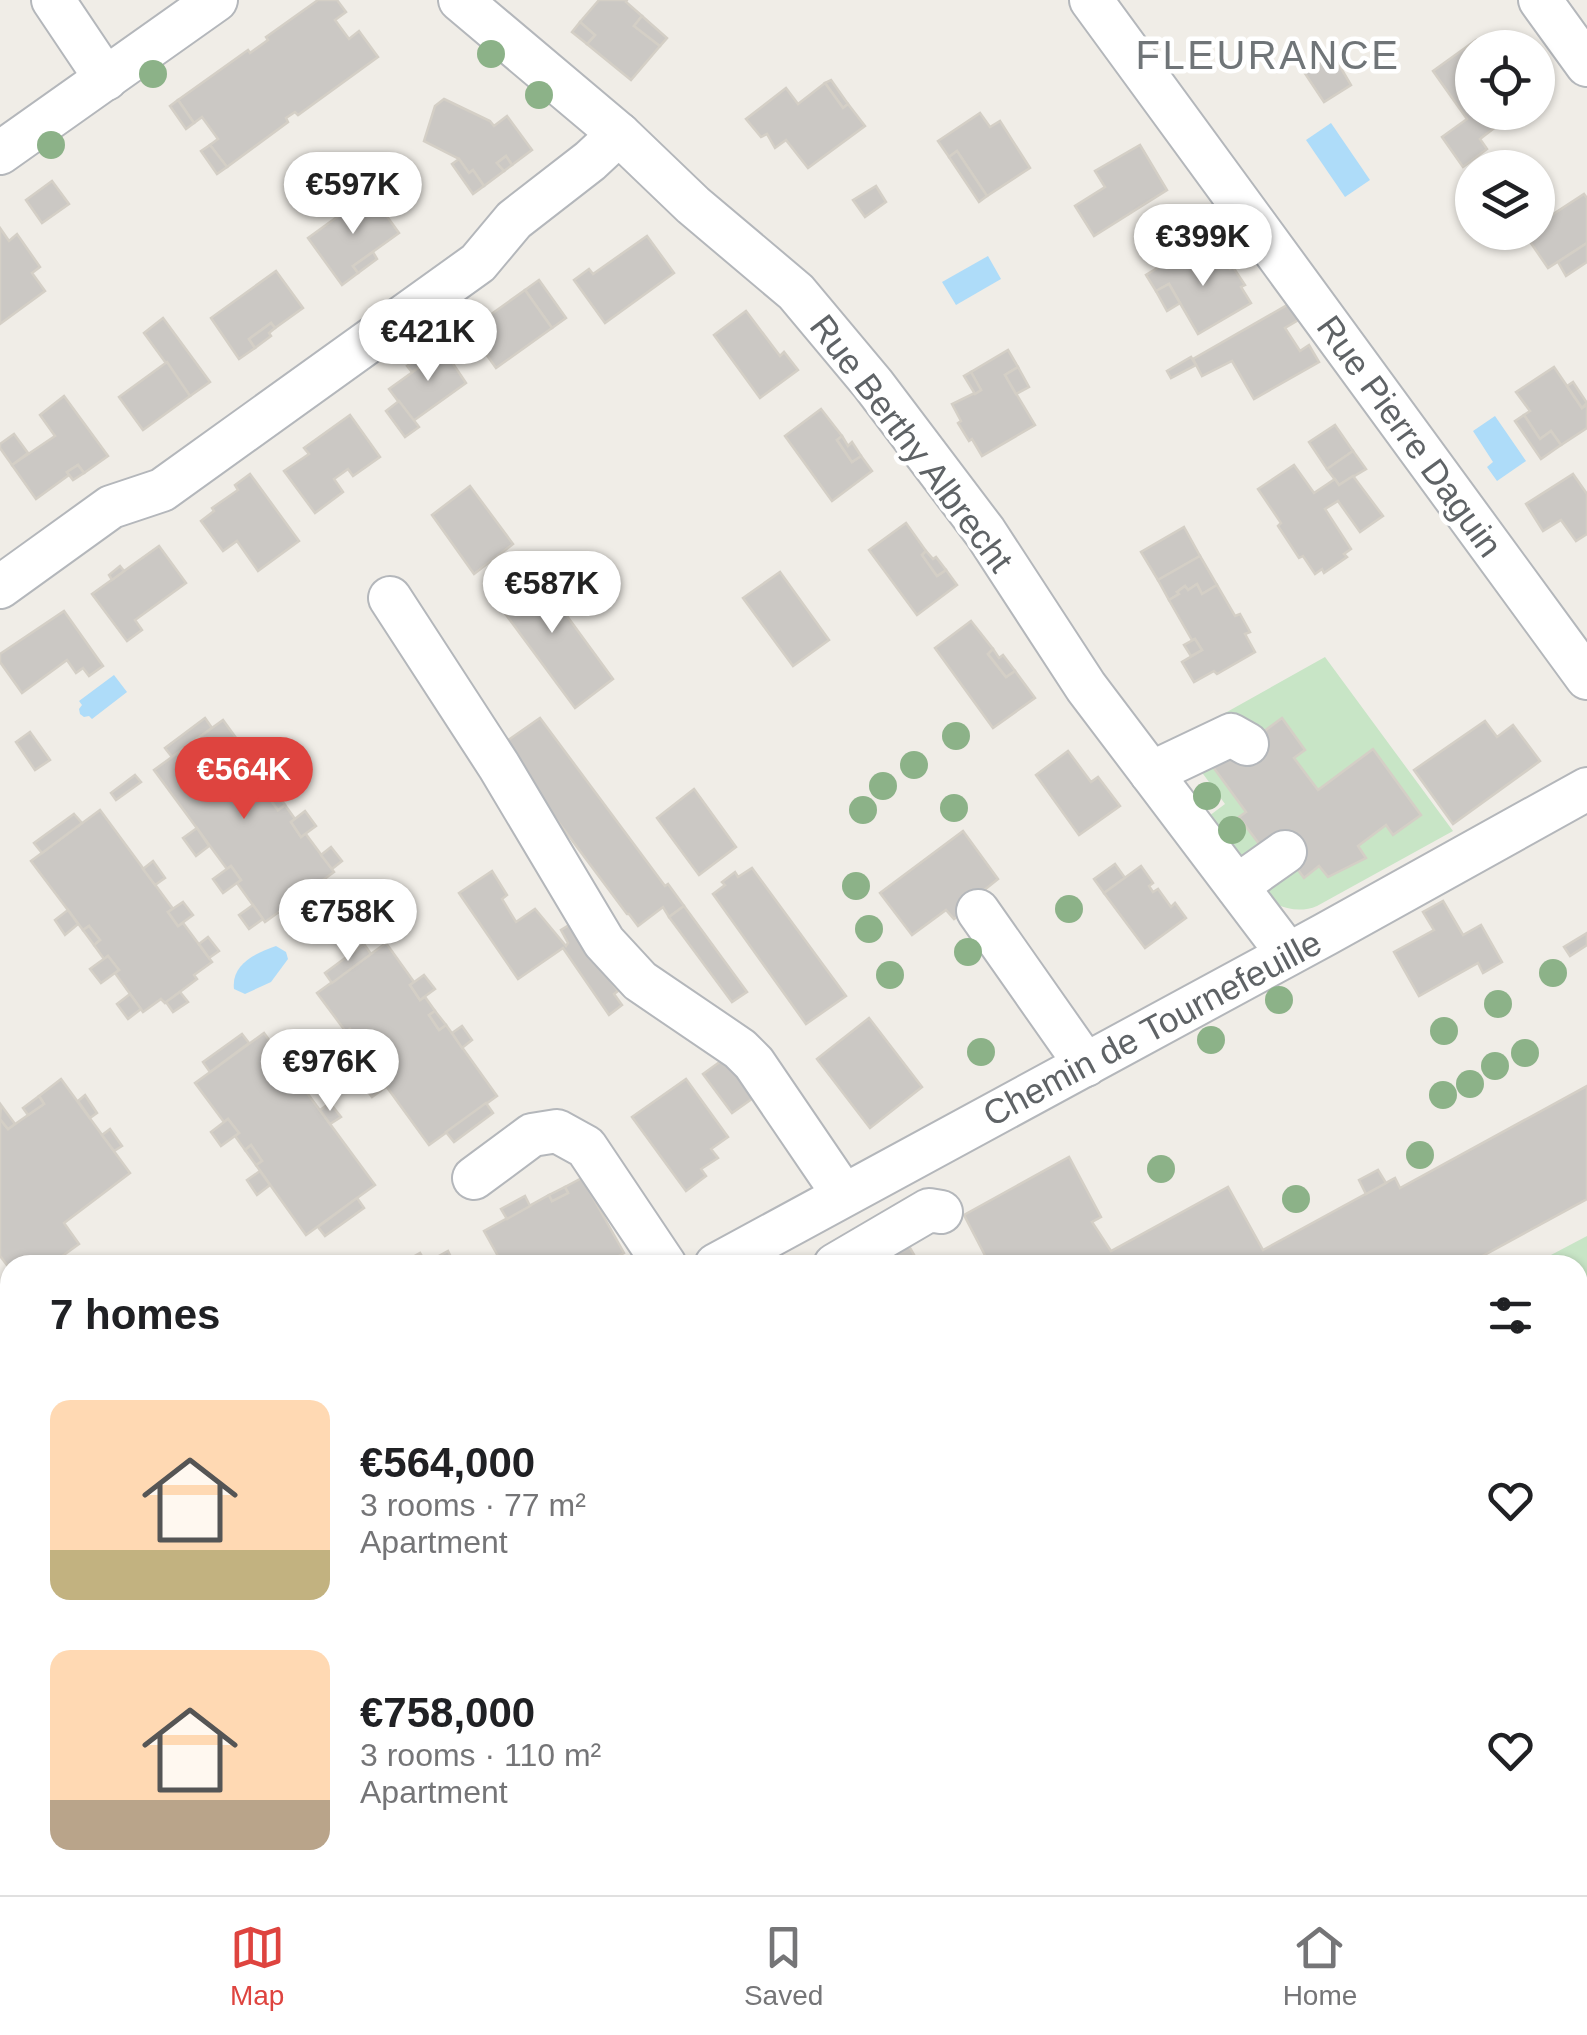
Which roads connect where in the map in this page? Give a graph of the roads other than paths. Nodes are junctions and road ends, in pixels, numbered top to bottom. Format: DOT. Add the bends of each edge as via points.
graph roads {
  1 [pos="53,0"];
  2 [pos="216,0"];
  3 [pos="460,0"];
  4 [pos="1090,0"];
  5 [pos="1540,0"];
  6 [pos="1587,65"];
  7 [pos="106,79"];
  8 [pos="619,134"];
  9 [pos="0,153"];
  10 [pos="0,587"];
  11 [pos="390,598"];
  12 [pos="1587,678"];
  13 [pos="1247,744"];
  14 [pos="1151,772"];
  15 [pos="1587,788"];
  16 [pos="1285,852"];
  17 [pos="1237,886"];
  18 [pos="978,911"];
  19 [pos="1288,954"];
  20 [pos="1086,1065"];
  21 [pos="474,1178"];
  22 [pos="843,1194"];
  23 [pos="942,1212"];
  24 [pos="658,1255"];
  25 [pos="734,1255"];
  26 [pos="853,1255"];
  1 -- 7 [label="street"];
  2 -- 7 [label="street"];
  3 -- 8 [label="street, Rue Berthy Albrecht"];
  4 -- 12 [label="street, Rue Pierre Daguin"];
  5 -- 6 [label="street"];
  7 -- 9 [label="street"];
  8 -- 10 [label="street" via="514,220 478,262 162,490 111,507"];
  8 -- 14 [label="street, Rue Berthy Albrecht" via="796,292 874,384"];
  11 -- 22 [label="street" via="604,942 640,981 754,1063"];
  13 -- 14 [label="street" via="1231,735"];
  14 -- 17 [label="street, Rue Berthy Albrecht"];
  15 -- 19 [label="street, Chemin de Tournefeuille"];
  16 -- 17 [label="street"];
  17 -- 19 [label="street, Rue Berthy Albrecht"];
  18 -- 20 [label="street"];
  19 -- 20 [label="street, Chemin de Tournefeuille"];
  20 -- 22 [label="street, Chemin de Tournefeuille"];
  21 -- 24 [label="street" via="532,1135 557,1131 586,1148"];
  22 -- 25 [label="street, Chemin de Tournefeuille"];
  23 -- 26 [label="street" via="930,1210"];
}
